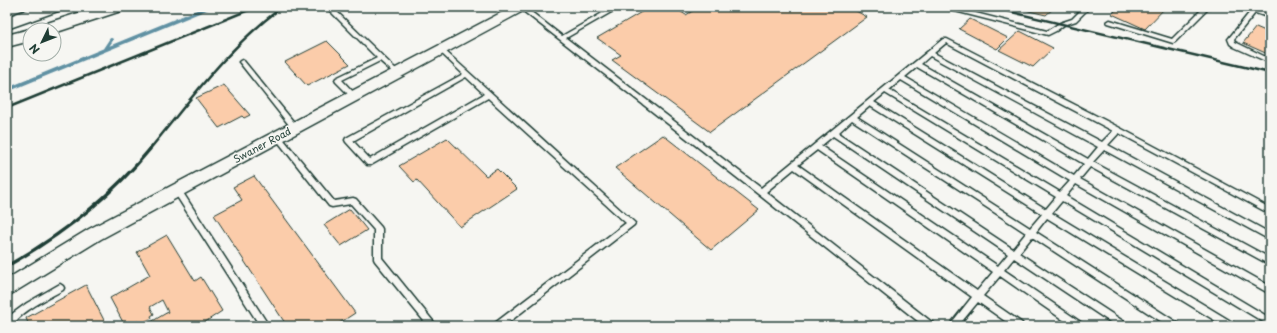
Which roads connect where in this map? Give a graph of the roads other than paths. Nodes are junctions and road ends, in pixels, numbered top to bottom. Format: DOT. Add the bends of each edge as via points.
graph roads {
  1 [pos="23,7"];
  2 [pos="52,7"];
  3 [pos="115,7"];
  4 [pos="329,7"];
  5 [pos="521,7"];
  6 [pos="617,7"];
  7 [pos="945,7"];
  8 [pos="1087,7"];
  9 [pos="1198,7"];
  10 [pos="1256,7"];
  11 [pos="1206,8"];
  12 [pos="7,13"];
  13 [pos="1270,13"];
  14 [pos="1110,22"];
  15 [pos="7,24"];
  16 [pos="62,24"];
  17 [pos="22,36"];
  18 [pos="562,38"];
  19 [pos="7,41"];
  20 [pos="441,50"];
  21 [pos="930,53"];
  22 [pos="381,58"];
  23 [pos="1270,61"];
  24 [pos="242,62"];
  25 [pos="916,64"];
  26 [pos="397,73"];
  27 [pos="467,74"];
  28 [pos="900,77"];
  29 [pos="884,90"];
  30 [pos="488,95"];
  31 [pos="354,96"];
  32 [pos="869,102"];
  33 [pos="852,117"];
  34 [pos="295,128"];
  35 [pos="1118,130"];
  36 [pos="833,132"];
  37 [pos="278,137"];
  38 [pos="816,146"];
  39 [pos="1103,146"];
  40 [pos="1089,163"];
  41 [pos="793,165"];
  42 [pos="1075,180"];
  43 [pos="176,190"];
  44 [pos="761,192"];
  45 [pos="1061,197"];
  46 [pos="1270,211"];
  47 [pos="1047,214"];
  48 [pos="1031,233"];
  49 [pos="1270,237"];
  50 [pos="1013,254"];
  51 [pos="1270,262"];
  52 [pos="999,271"];
  53 [pos="7,288"];
  54 [pos="60,288"];
  55 [pos="1270,290"];
  56 [pos="978,296"];
  57 [pos="1270,322"];
  58 [pos="9,326"];
  59 [pos="265,326"];
  60 [pos="433,326"];
  61 [pos="498,326"];
  62 [pos="930,326"];
  63 [pos="953,326"];
  64 [pos="1019,326"];
  65 [pos="1079,326"];
  66 [pos="1122,326"];
  67 [pos="1175,326"];
  68 [pos="1231,326"];
  1 -- 12 [label="highway"];
  2 -- 15 [label="highway"];
  3 -- 16 [label="highway"];
  4 -- 22 [label="lane"];
  5 -- 18 [label="lane"];
  5 -- 20 [label="street, Swaner Road"];
  6 -- 18 [label="lane"];
  7 -- 8 [label="lane" via="1048,33 1074,20"];
  9 -- 11 [label="lane"];
  10 -- 13 [label="main road"];
  10 -- 23 [label="lane" via="1231,39 1236,46"];
  11 -- 14 [label="lane" via="1173,42"];
  17 -- 19 [label="highway"];
  18 -- 44 [label="lane"];
  20 -- 26 [label="street, Swaner Road"];
  20 -- 27 [label="lane"];
  21 -- 25 [label="lane"];
  21 -- 35 [label="lane" via="945,40"];
  21 -- 39 [label="lane"];
  22 -- 26 [label="lane"];
  22 -- 31 [label="lane" via="338,80"];
  24 -- 34 [label="lane"];
  25 -- 28 [label="lane"];
  25 -- 40 [label="lane"];
  26 -- 31 [label="street, Swaner Road"];
  27 -- 30 [label="lane"];
  27 -- 30 [label="lane" via="348,140 369,163"];
  28 -- 29 [label="lane"];
  28 -- 42 [label="lane"];
  29 -- 32 [label="lane"];
  29 -- 45 [label="lane"];
  30 -- 61 [label="lane" via="631,223"];
  31 -- 34 [label="street, Swaner Road"];
  32 -- 33 [label="lane"];
  32 -- 47 [label="lane"];
  33 -- 36 [label="lane"];
  33 -- 48 [label="lane"];
  34 -- 37 [label="street, Swaner Road"];
  35 -- 39 [label="lane"];
  35 -- 46 [label="lane"];
  36 -- 38 [label="lane"];
  36 -- 50 [label="lane"];
  37 -- 43 [label="street, Swaner Road"];
  37 -- 60 [label="lane" via="332,204 353,201 378,229 378,259"];
  38 -- 41 [label="lane"];
  38 -- 52 [label="lane"];
  39 -- 40 [label="lane"];
  39 -- 49 [label="lane"];
  40 -- 42 [label="lane"];
  40 -- 51 [label="lane"];
  41 -- 44 [label="lane"];
  41 -- 56 [label="lane"];
  42 -- 45 [label="lane"];
  42 -- 55 [label="lane"];
  43 -- 53 [label="street, Swaner Road" via="94,234"];
  43 -- 59 [label="lane"];
  44 -- 62 [label="lane"];
  45 -- 47 [label="lane"];
  45 -- 57 [label="lane"];
  47 -- 48 [label="lane"];
  47 -- 68 [label="lane"];
  48 -- 50 [label="lane"];
  48 -- 67 [label="lane"];
  50 -- 52 [label="lane"];
  50 -- 66 [label="lane"];
  52 -- 56 [label="lane"];
  52 -- 65 [label="lane"];
  54 -- 58 [label="lane" via="18,313 10,320"];
  56 -- 63 [label="lane"];
  56 -- 64 [label="lane"];
}
